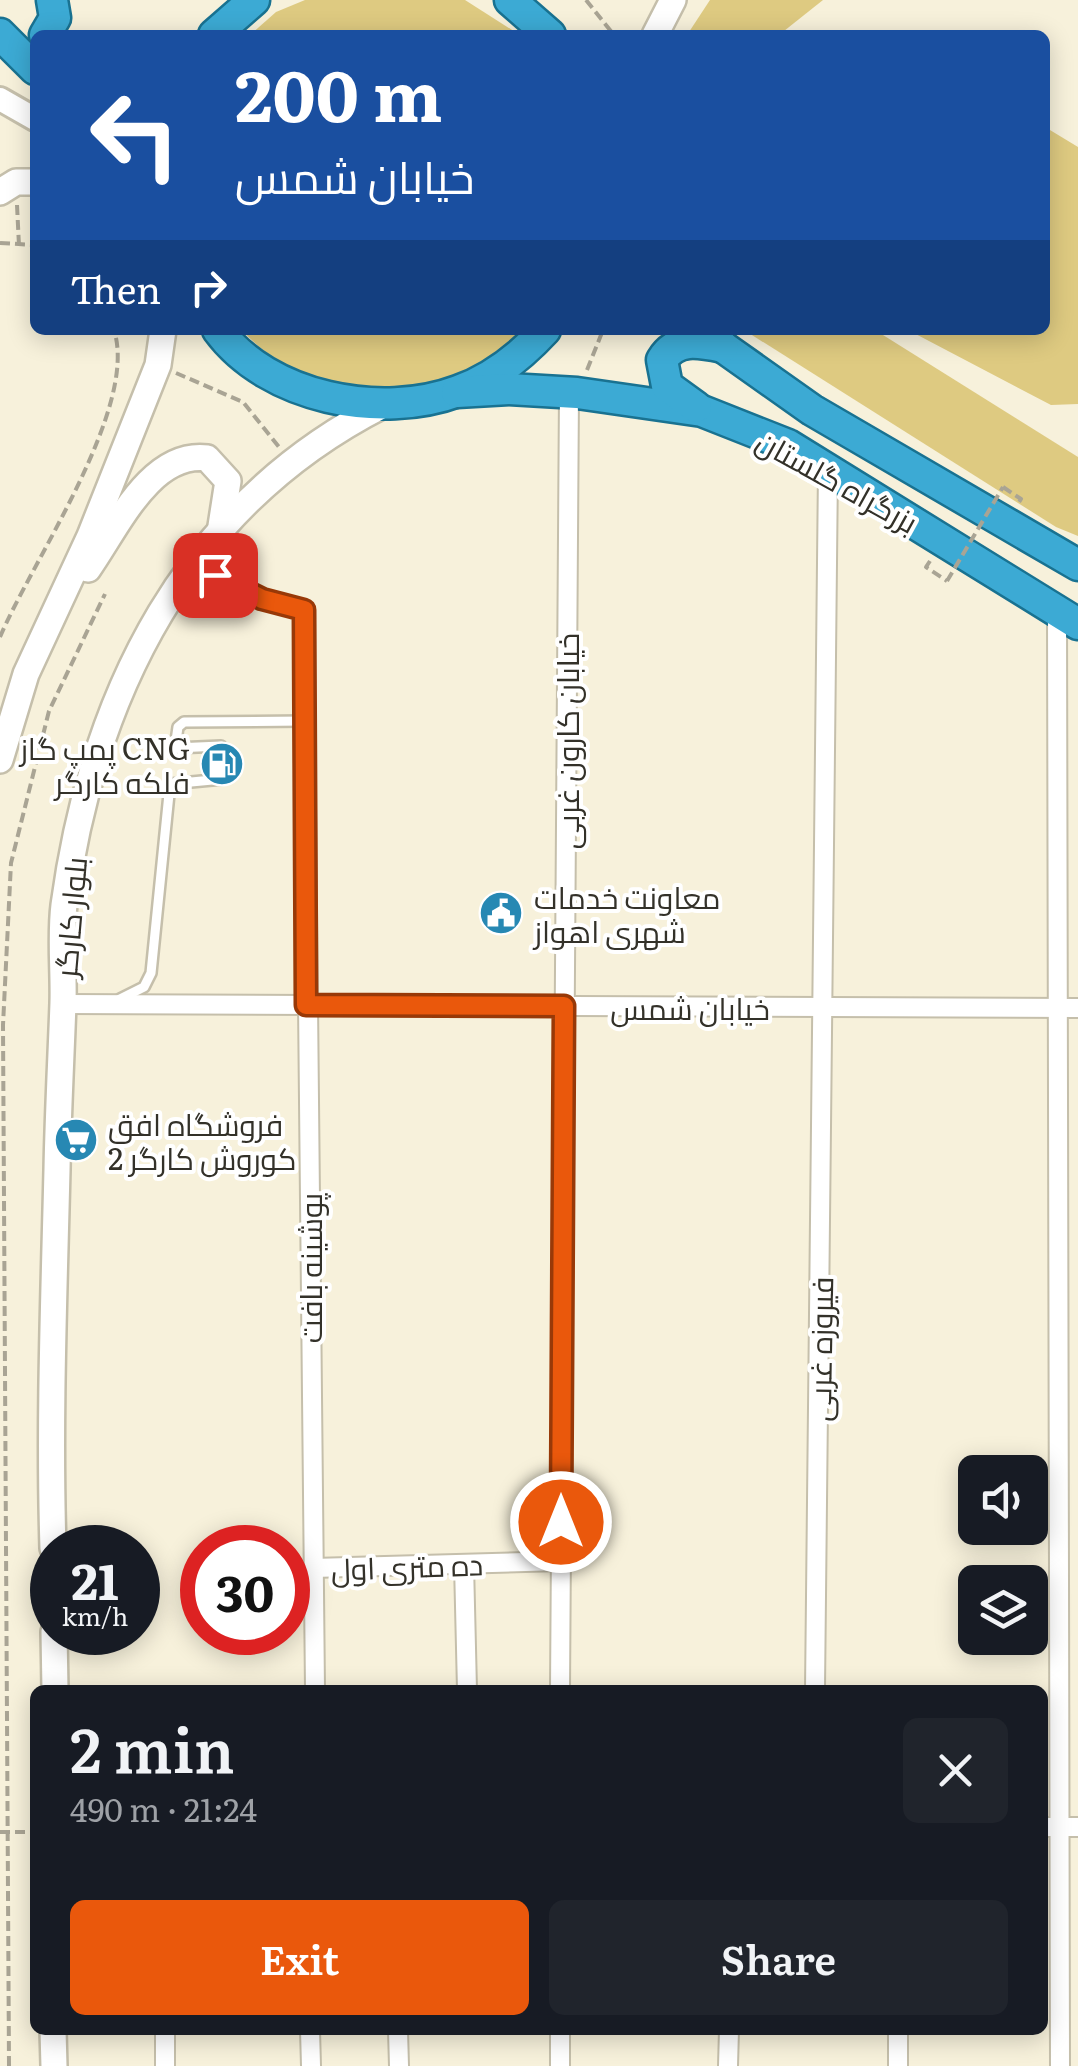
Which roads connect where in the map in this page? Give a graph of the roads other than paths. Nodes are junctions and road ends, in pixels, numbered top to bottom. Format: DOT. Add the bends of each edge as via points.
graph roads {
  1 [pos="52,0"];
  2 [pos="254,0"];
  3 [pos="510,0"];
  4 [pos="673,0"];
  5 [pos="48,30"];
  6 [pos="220,30"];
  7 [pos="544,30"];
  8 [pos="658,30"];
  9 [pos="0,34"];
  10 [pos="30,42"];
  11 [pos="30,64"];
  12 [pos="0,99"];
  13 [pos="30,116"];
  14 [pos="162,335"];
  15 [pos="224,335"];
  16 [pos="541,335"];
  17 [pos="715,338"];
  18 [pos="457,392"];
  19 [pos="573,392"];
  20 [pos="383,404"];
  21 [pos="702,411"];
  22 [pos="828,469"];
  23 [pos="222,526"];
  24 [pos="191,563"];
  25 [pos="1078,565"];
  26 [pos="54,614"];
  27 [pos="1068,617"];
  28 [pos="305,720"];
  29 [pos="0,760"];
  30 [pos="62,1004"];
  31 [pos="110,1004"];
  32 [pos="306,1005"];
  33 [pos="564,1006"];
  34 [pos="822,1007"];
  35 [pos="1058,1008"];
  36 [pos="1078,1008"];
  37 [pos="53,1525"];
  38 [pos="561,1561"];
  39 [pos="464,1564"];
  40 [pos="313,1568"];
  41 [pos="54,1655"];
  42 [pos="55,1685"];
  43 [pos="314,1685"];
  44 [pos="467,1685"];
  45 [pos="560,1685"];
  46 [pos="816,1685"];
  47 [pos="1060,1827"];
  48 [pos="53,2035"];
  49 [pos="165,2035"];
  50 [pos="310,2035"];
  51 [pos="398,2035"];
  52 [pos="560,2035"];
  53 [pos="728,2035"];
  54 [pos="898,2035"];
  55 [pos="54,2066"];
  56 [pos="165,2066"];
  57 [pos="311,2066"];
  58 [pos="399,2066"];
  59 [pos="560,2066"];
  60 [pos="728,2066"];
  61 [pos="898,2066"];
  62 [pos="1060,2066"];
  1 -- 5 [label="highway" via="55,18"];
  2 -- 6 [label="highway"];
  3 -- 7 [label="highway"];
  4 -- 8 [label="main road"];
  9 -- 10 [label="highway"];
  9 -- 11 [label="highway"];
  12 -- 13 [label="street"];
  14 -- 26 [label="main road" via="158,366"];
  15 -- 20 [label="highway" via="269,373 324,397"];
  16 -- 18 [label="highway" via="520,358"];
  17 -- 21 [label="highway" via="684,342 662,360 667,386"];
  17 -- 25 [label="highway, بزرگراه گلستان" via="812,410"];
  18 -- 19 [label="highway, بزرگراه گلستان"];
  18 -- 20 [label="highway"];
  19 -- 21 [label="highway, بزرگراه گلستان"];
  19 -- 33 [label="street, خیابان کارون غربی"];
  20 -- 23 [label="main road, بلوار کارگر" via="327,433"];
  21 -- 22 [label="highway, بزرگراه گلستان" via="788,445"];
  22 -- 27 [label="highway, بزرگراه گلستان"];
  22 -- 34 [label="street, فیروزه غربی"];
  23 -- 24 [label="main road, بلوار کارگر"];
  23 -- 26 [label="main road" via="228,481 207,458 173,462 160,469"];
  24 -- 28 [label="street, پوشینه بافت" via="262,599 304,610"];
  24 -- 30 [label="main road, بلوار کارگر" via="128,670 80,814 64,909"];
  26 -- 29 [label="main road" via="26,674"];
  27 -- 35 [label="street"];
  28 -- 31 [label="lane" via="178,727 175,748 221,746 222,779 170,784 151,974 144,987"];
  28 -- 32 [label="street, پوشینه بافت"];
  30 -- 31 [label="street, خیابان شمس"];
  30 -- 37 [label="main road, بلوار کارگر"];
  31 -- 32 [label="street, خیابان شمس"];
  32 -- 33 [label="street, خیابان شمس"];
  32 -- 40 [label="street, پوشینه بافت"];
  33 -- 34 [label="street, خیابان شمس"];
  33 -- 38 [label="street, خیابان کارون غربی"];
  34 -- 35 [label="street, خیابان شمس"];
  34 -- 46 [label="street, فیروزه غربی"];
  35 -- 36 [label="street, خیابان شمس"];
  35 -- 47 [label="street"];
  38 -- 39 [label="street, ده متری اول"];
  38 -- 45 [label="street, خیابان کارون غربی"];
  39 -- 40 [label="street, ده متری اول"];
  39 -- 44 [label="street"];
  40 -- 43 [label="street, پوشینه بافت"];
  41 -- 42 [label="main road"];
  47 -- 62 [label="street"];
  48 -- 55 [label="main road"];
  49 -- 56 [label="street"];
  50 -- 57 [label="street"];
  51 -- 58 [label="street"];
  52 -- 59 [label="street"];
  53 -- 60 [label="street"];
  54 -- 61 [label="street"];
}
